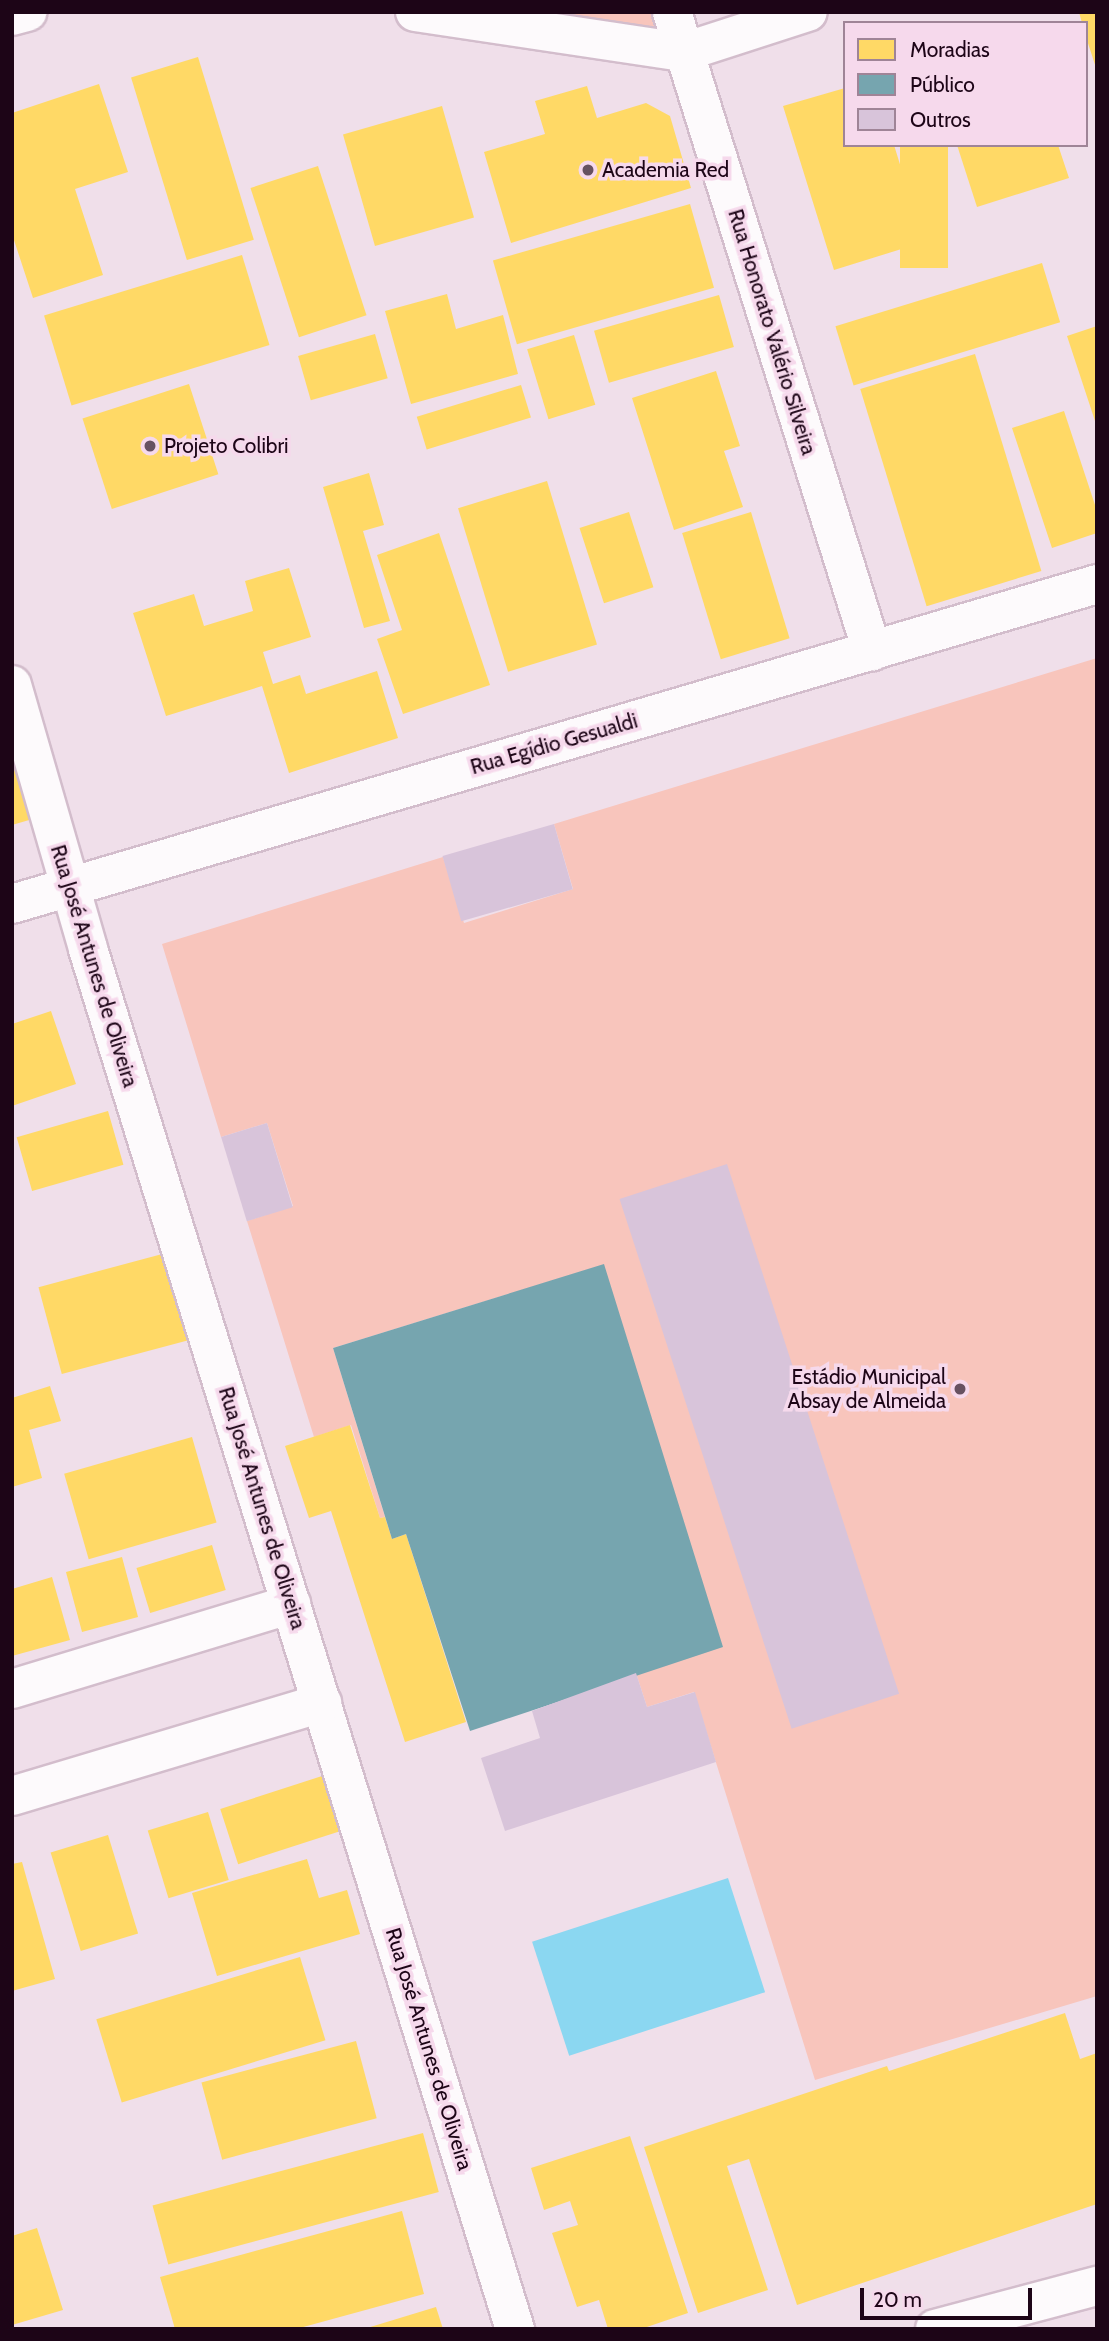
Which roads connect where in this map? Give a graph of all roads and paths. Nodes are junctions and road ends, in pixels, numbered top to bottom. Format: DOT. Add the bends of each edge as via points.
graph roads {
  1 [pos="27,12"];
  2 [pos="415,12"];
  3 [pos="672,12"];
  4 [pos="808,12"];
  5 [pos="12,16"];
  6 [pos="684,52"];
  7 [pos="1097,584"];
  8 [pos="872,651"];
  9 [pos="12,685"];
  10 [pos="69,886"];
  11 [pos="12,904"];
  12 [pos="291,1604"];
  13 [pos="12,1689"];
  14 [pos="322,1703"];
  15 [pos="12,1796"];
  16 [pos="1097,2286"];
  17 [pos="515,2329"];
  18 [pos="935,2329"];
  1 -- 5 [label="street"];
  2 -- 6 [label="street"];
  3 -- 6 [label="street, Rua Honorato Valério Silveira"];
  4 -- 6 [label="street"];
  6 -- 8 [label="street, Rua Honorato Valério Silveira"];
  7 -- 8 [label="street, Rua Egídio Gesualdi"];
  8 -- 10 [label="street, Rua Egídio Gesualdi"];
  9 -- 10 [label="street, Rua José Antunes de Oliveira"];
  10 -- 11 [label="street, Rua Egídio Gesualdi"];
  10 -- 12 [label="street, Rua José Antunes de Oliveira"];
  12 -- 13 [label="street"];
  12 -- 14 [label="street, Rua José Antunes de Oliveira"];
  14 -- 15 [label="street"];
  14 -- 17 [label="street, Rua José Antunes de Oliveira"];
  16 -- 18 [label="street"];
}
